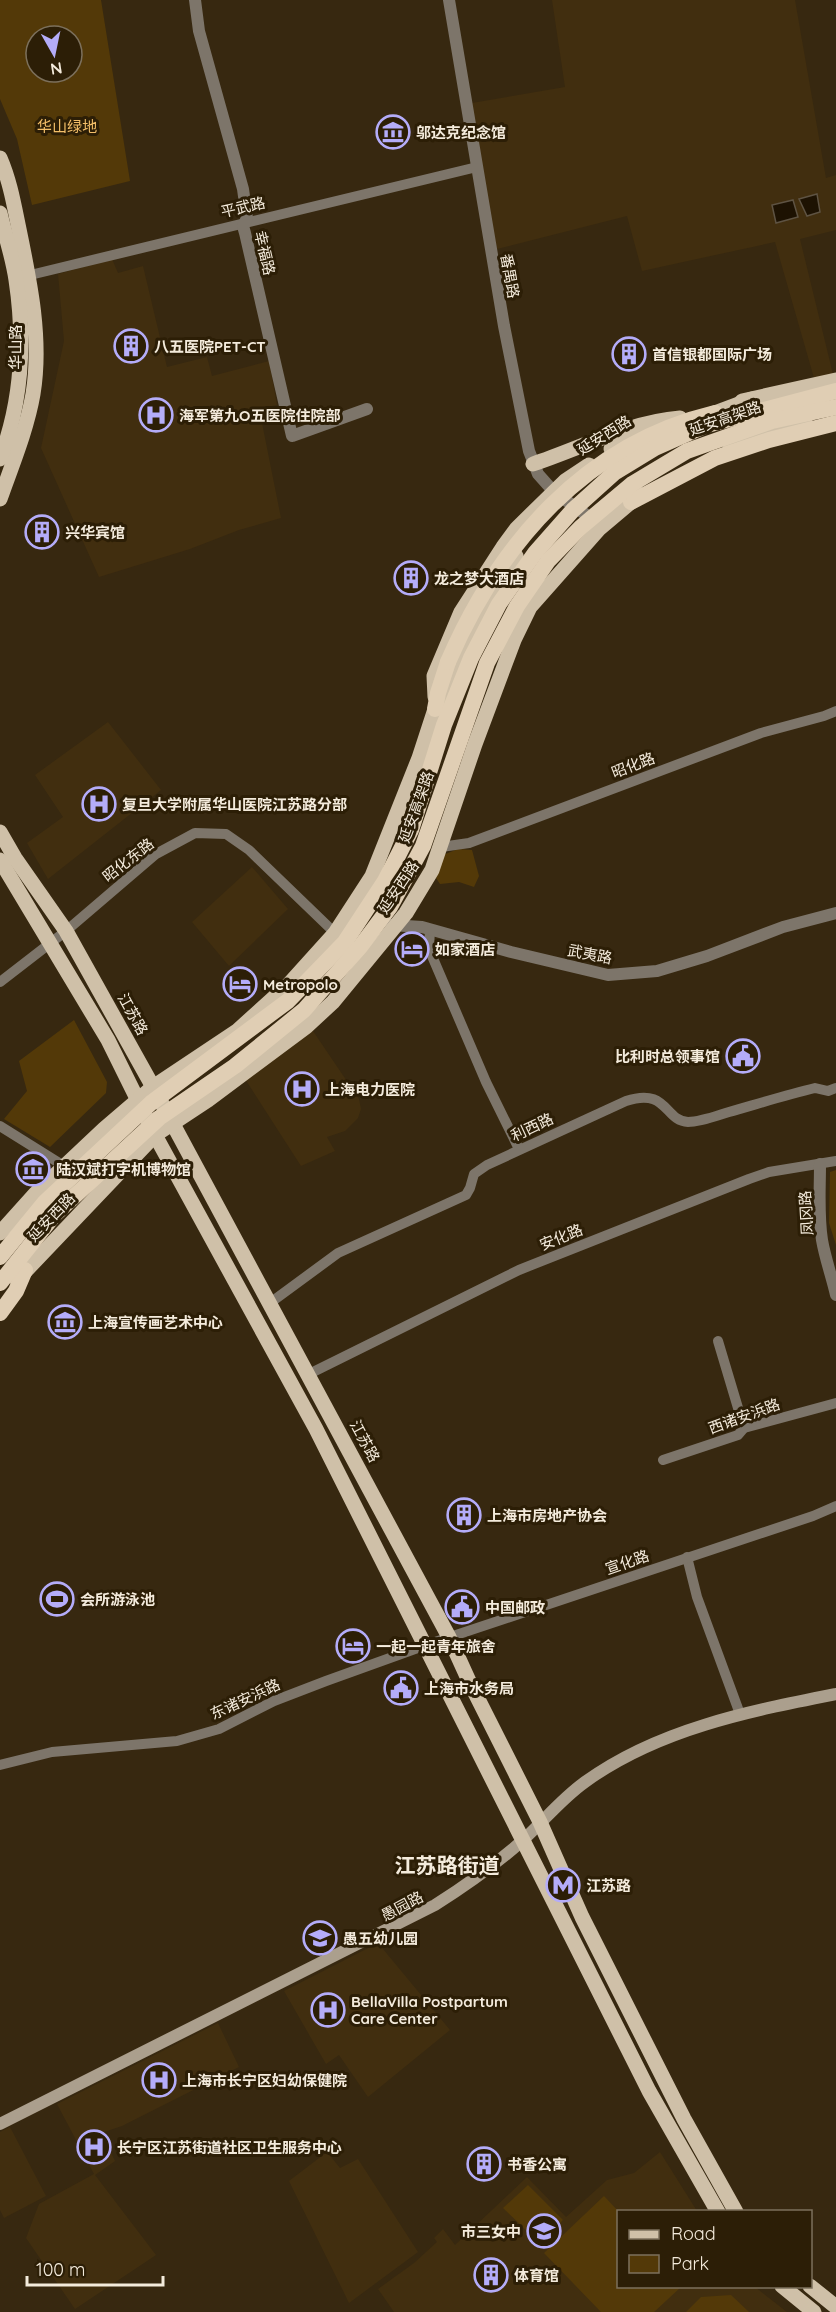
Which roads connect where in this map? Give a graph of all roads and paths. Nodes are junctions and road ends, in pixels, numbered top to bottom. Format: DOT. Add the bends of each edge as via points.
graph roads {
  1 [pos="195,0"];
  2 [pos="449,0"];
  3 [pos="1,165"];
  4 [pos="477,167"];
  5 [pos="0,213"];
  6 [pos="245,222"];
  7 [pos="22,277"];
  8 [pos="836,380"];
  9 [pos="836,391"];
  10 [pos="753,405"];
  11 [pos="836,407"];
  12 [pos="367,409"];
  13 [pos="836,413"];
  14 [pos="680,418"];
  15 [pos="836,425"];
  16 [pos="0,459"];
  17 [pos="533,464"];
  18 [pos="554,492"];
  19 [pos="0,499"];
  20 [pos="567,501"];
  21 [pos="631,502"];
  22 [pos="598,529"];
  23 [pos="435,710"];
  24 [pos="836,711"];
  25 [pos="0,832"];
  26 [pos="441,847"];
  27 [pos="0,860"];
  28 [pos="836,913"];
  29 [pos="395,924"];
  30 [pos="430,929"];
  31 [pos="66,931"];
  32 [pos="335,933"];
  33 [pos="50,942"];
  34 [pos="0,982"];
  35 [pos="153,1087"];
  36 [pos="836,1088"];
  37 [pos="137,1101"];
  38 [pos="172,1123"];
  39 [pos="0,1126"];
  40 [pos="155,1135"];
  41 [pos="519,1149"];
  42 [pos="836,1161"];
  43 [pos="820,1164"];
  44 [pos="64,1166"];
  45 [pos="0,1233"];
  46 [pos="0,1257"];
  47 [pos="25,1270"];
  48 [pos="0,1283"];
  49 [pos="836,1295"];
  50 [pos="270,1303"];
  51 [pos="3,1305"];
  52 [pos="718,1341"];
  53 [pos="309,1374"];
  54 [pos="836,1403"];
  55 [pos="744,1428"];
  56 [pos="663,1460"];
  57 [pos="836,1506"];
  58 [pos="687,1557"];
  59 [pos="450,1637"];
  60 [pos="426,1645"];
  61 [pos="836,1694"];
  62 [pos="740,1714"];
  63 [pos="0,1765"];
  64 [pos="540,1822"];
  65 [pos="524,1839"];
  66 [pos="0,2124"];
  67 [pos="717,2210"];
  68 [pos="735,2210"];
  69 [pos="784,2288"];
  70 [pos="812,2288"];
  71 [pos="836,2307"];
  72 [pos="814,2312"];
  1 -- 6 [label="street, 幸福路" via="199,31 239,170 247,211"];
  2 -- 4 [label="street, 番禺路"];
  3 -- 7 [label="main road, 华山路"];
  4 -- 6 [label="street, 平武路"];
  4 -- 17 [label="street, 番禺路"];
  5 -- 7 [label="main road, 华山路"];
  6 -- 7 [label="street, 平武路"];
  6 -- 12 [label="street, 幸福路" via="292,436"];
  7 -- 16 [label="main road, 华山路" via="19,384 9,436"];
  7 -- 19 [label="main road, 华山路" via="36,340 33,393"];
  8 -- 10 [label="main road, 延安西路"];
  9 -- 10 [label="highway, 延安高架路, bridge"];
  10 -- 14 [label="main road, 延安西路"];
  10 -- 20 [label="main road, 延安西路" via="676,428 614,463"];
  10 -- 23 [label="highway, bridge" via="687,420 644,438 592,468 546,511 511,552 464,626 448,662"];
  10 -- 46 [label="highway, 延安高架路, bridge" via="656,448 614,473 573,510 535,553 499,604 471,658 444,725 411,830 345,942 288,1001 151,1103 45,1202"];
  11 -- 48 [label="highway, 延安高架路, bridge" via="772,421 687,451 632,484 548,561 517,606 487,663 423,846 390,907 360,947 304,1010 235,1066 159,1118 56,1214"];
  13 -- 21 [label="main road, 延安西路" via="688,457 642,484"];
  14 -- 17 [label="main road" via="659,419"];
  14 -- 18 [label="main road, 延安西路" via="632,435"];
  15 -- 21 [label="main road" via="719,462"];
  15 -- 21 [label="highway" via="769,440 715,458"];
  17 -- 18 [label="street, 番禺路"];
  18 -- 20 [label="street, 番禺路"];
  18 -- 23 [label="main road, 延安西路" via="517,528 461,612 434,676"];
  20 -- 22 [label="street, 番禺路"];
  20 -- 23 [label="main road, 延安西路" via="520,549 476,630 448,693"];
  21 -- 22 [label="main road, 延安西路"];
  22 -- 26 [label="main road, 延安西路" via="530,607 475,744"];
  23 -- 32 [label="main road, 延安西路" via="372,876"];
  24 -- 26 [label="street, 昭化路" via="761,733 469,843"];
  25 -- 31 [label="main road, 江苏路"];
  26 -- 29 [label="main road, 延安西路" via="432,870"];
  27 -- 33 [label="main road"];
  28 -- 30 [label="street, 武夷路" via="783,927 657,971 608,975"];
  29 -- 30 [label="street, 武夷路"];
  29 -- 32 [label="street, 武夷路"];
  29 -- 38 [label="main road, 延安西路" via="333,1002 306,1027"];
  30 -- 41 [label="street" via="429,949"];
  31 -- 32 [label="street, 昭化东路" via="156,854 195,833 226,834 249,850"];
  31 -- 33 [label="street, 昭化东路"];
  31 -- 35 [label="main road, 江苏路"];
  32 -- 35 [label="main road, 延安西路" via="289,984 237,1031"];
  33 -- 34 [label="street, 昭化东路"];
  33 -- 37 [label="main road" via="108,1040"];
  35 -- 37 [label="main road, 延安西路"];
  35 -- 38 [label="main road, 江苏路"];
  36 -- 41 [label="street, 利西路" via="815,1088 694,1121 679,1120 656,1100 632,1099"];
  37 -- 40 [label="main road"];
  37 -- 44 [label="main road, 延安西路"];
  38 -- 40 [label="main road, 延安西路"];
  38 -- 50 [label="main road, 江苏路"];
  39 -- 44 [label="street"];
  40 -- 47 [label="main road, 延安西路"];
  40 -- 60 [label="main road" via="316,1429"];
  41 -- 50 [label="street, 利西路" via="478,1170 466,1195 346,1248"];
  42 -- 43 [label="street, 安化路"];
  43 -- 49 [label="street, 凤冈路" via="822,1242"];
  43 -- 53 [label="street, 安化路" via="769,1172 519,1270"];
  44 -- 45 [label="main road, 延安西路"];
  47 -- 51 [label="highway"];
  50 -- 53 [label="main road, 江苏路"];
  52 -- 55 [label="street"];
  53 -- 59 [label="main road, 江苏路"];
  54 -- 55 [label="street, 西诸安浜路"];
  55 -- 56 [label="street, 西诸安浜路" via="738,1435"];
  57 -- 58 [label="street, 宣化路"];
  58 -- 59 [label="street, 宣化路"];
  58 -- 62 [label="street" via="697,1597"];
  59 -- 60 [label="street, 宣化路"];
  59 -- 64 [label="main road, 江苏路"];
  60 -- 63 [label="street, 东诸安浜路" via="274,1701 219,1729 177,1740 52,1752"];
  60 -- 65 [label="main road"];
  61 -- 62 [label="main road, 愚园路"];
  62 -- 64 [label="main road, 愚园路" via="652,1744 614,1763 584,1782"];
  64 -- 65 [label="main road, 愚园路"];
  64 -- 68 [label="main road, 江苏路" via="588,1928 684,2119"];
  65 -- 66 [label="main road, 愚园路" via="460,1889 407,1921"];
  65 -- 67 [label="main road" via="650,2091"];
  69 -- 72 [label="main road"];
  70 -- 71 [label="main road"];
}
